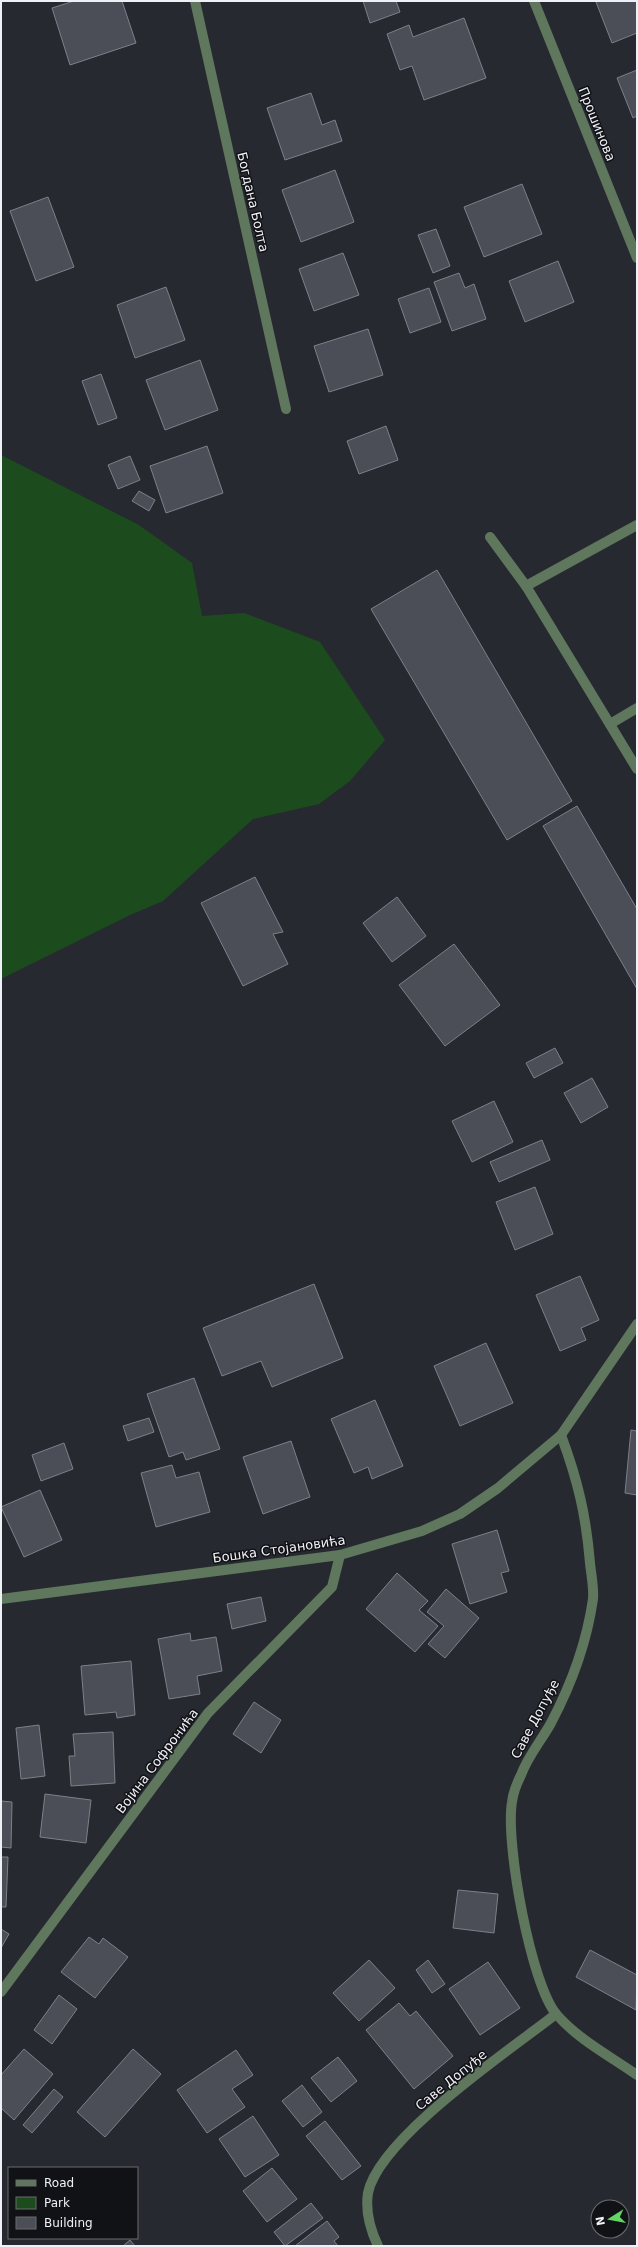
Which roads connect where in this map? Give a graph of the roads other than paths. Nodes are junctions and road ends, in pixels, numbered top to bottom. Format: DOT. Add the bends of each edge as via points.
graph roads {
  1 [pos="194,1"];
  2 [pos="534,1"];
  3 [pos="637,258"];
  4 [pos="286,409"];
  5 [pos="637,526"];
  6 [pos="490,537"];
  7 [pos="526,586"];
  8 [pos="637,708"];
  9 [pos="610,724"];
  10 [pos="637,769"];
  11 [pos="637,1324"];
  12 [pos="562,1435"];
  13 [pos="340,1555"];
  14 [pos="1,1599"];
  15 [pos="1,1992"];
  16 [pos="556,2014"];
  17 [pos="637,2075"];
  18 [pos="378,2246"];
  1 -- 4 [label="street, Богдана Болта"];
  2 -- 3 [label="street, Прошинова"];
  5 -- 7 [label="street"];
  6 -- 7 [label="street"];
  7 -- 9 [label="street"];
  8 -- 9 [label="street"];
  9 -- 10 [label="street"];
  11 -- 12 [label="street, Бошка Стојановића"];
  12 -- 13 [label="street, Бошка Стојановића" via="498,1488 460,1514 422,1531"];
  12 -- 16 [label="street, Саве Допуђе" via="583,1500 593,1597 578,1663 551,1723 529,1757 512,1803 513,1858 533,1963 543,1992"];
  13 -- 14 [label="street, Бошка Стојановића"];
  13 -- 15 [label="street, Војина Софронића" via="332,1586 208,1713"];
  16 -- 17 [label="street, Саве Допуђе" via="578,2036"];
  16 -- 18 [label="street, Саве Допуђе" via="431,2110 385,2160 368,2192 368,2220"];
}
